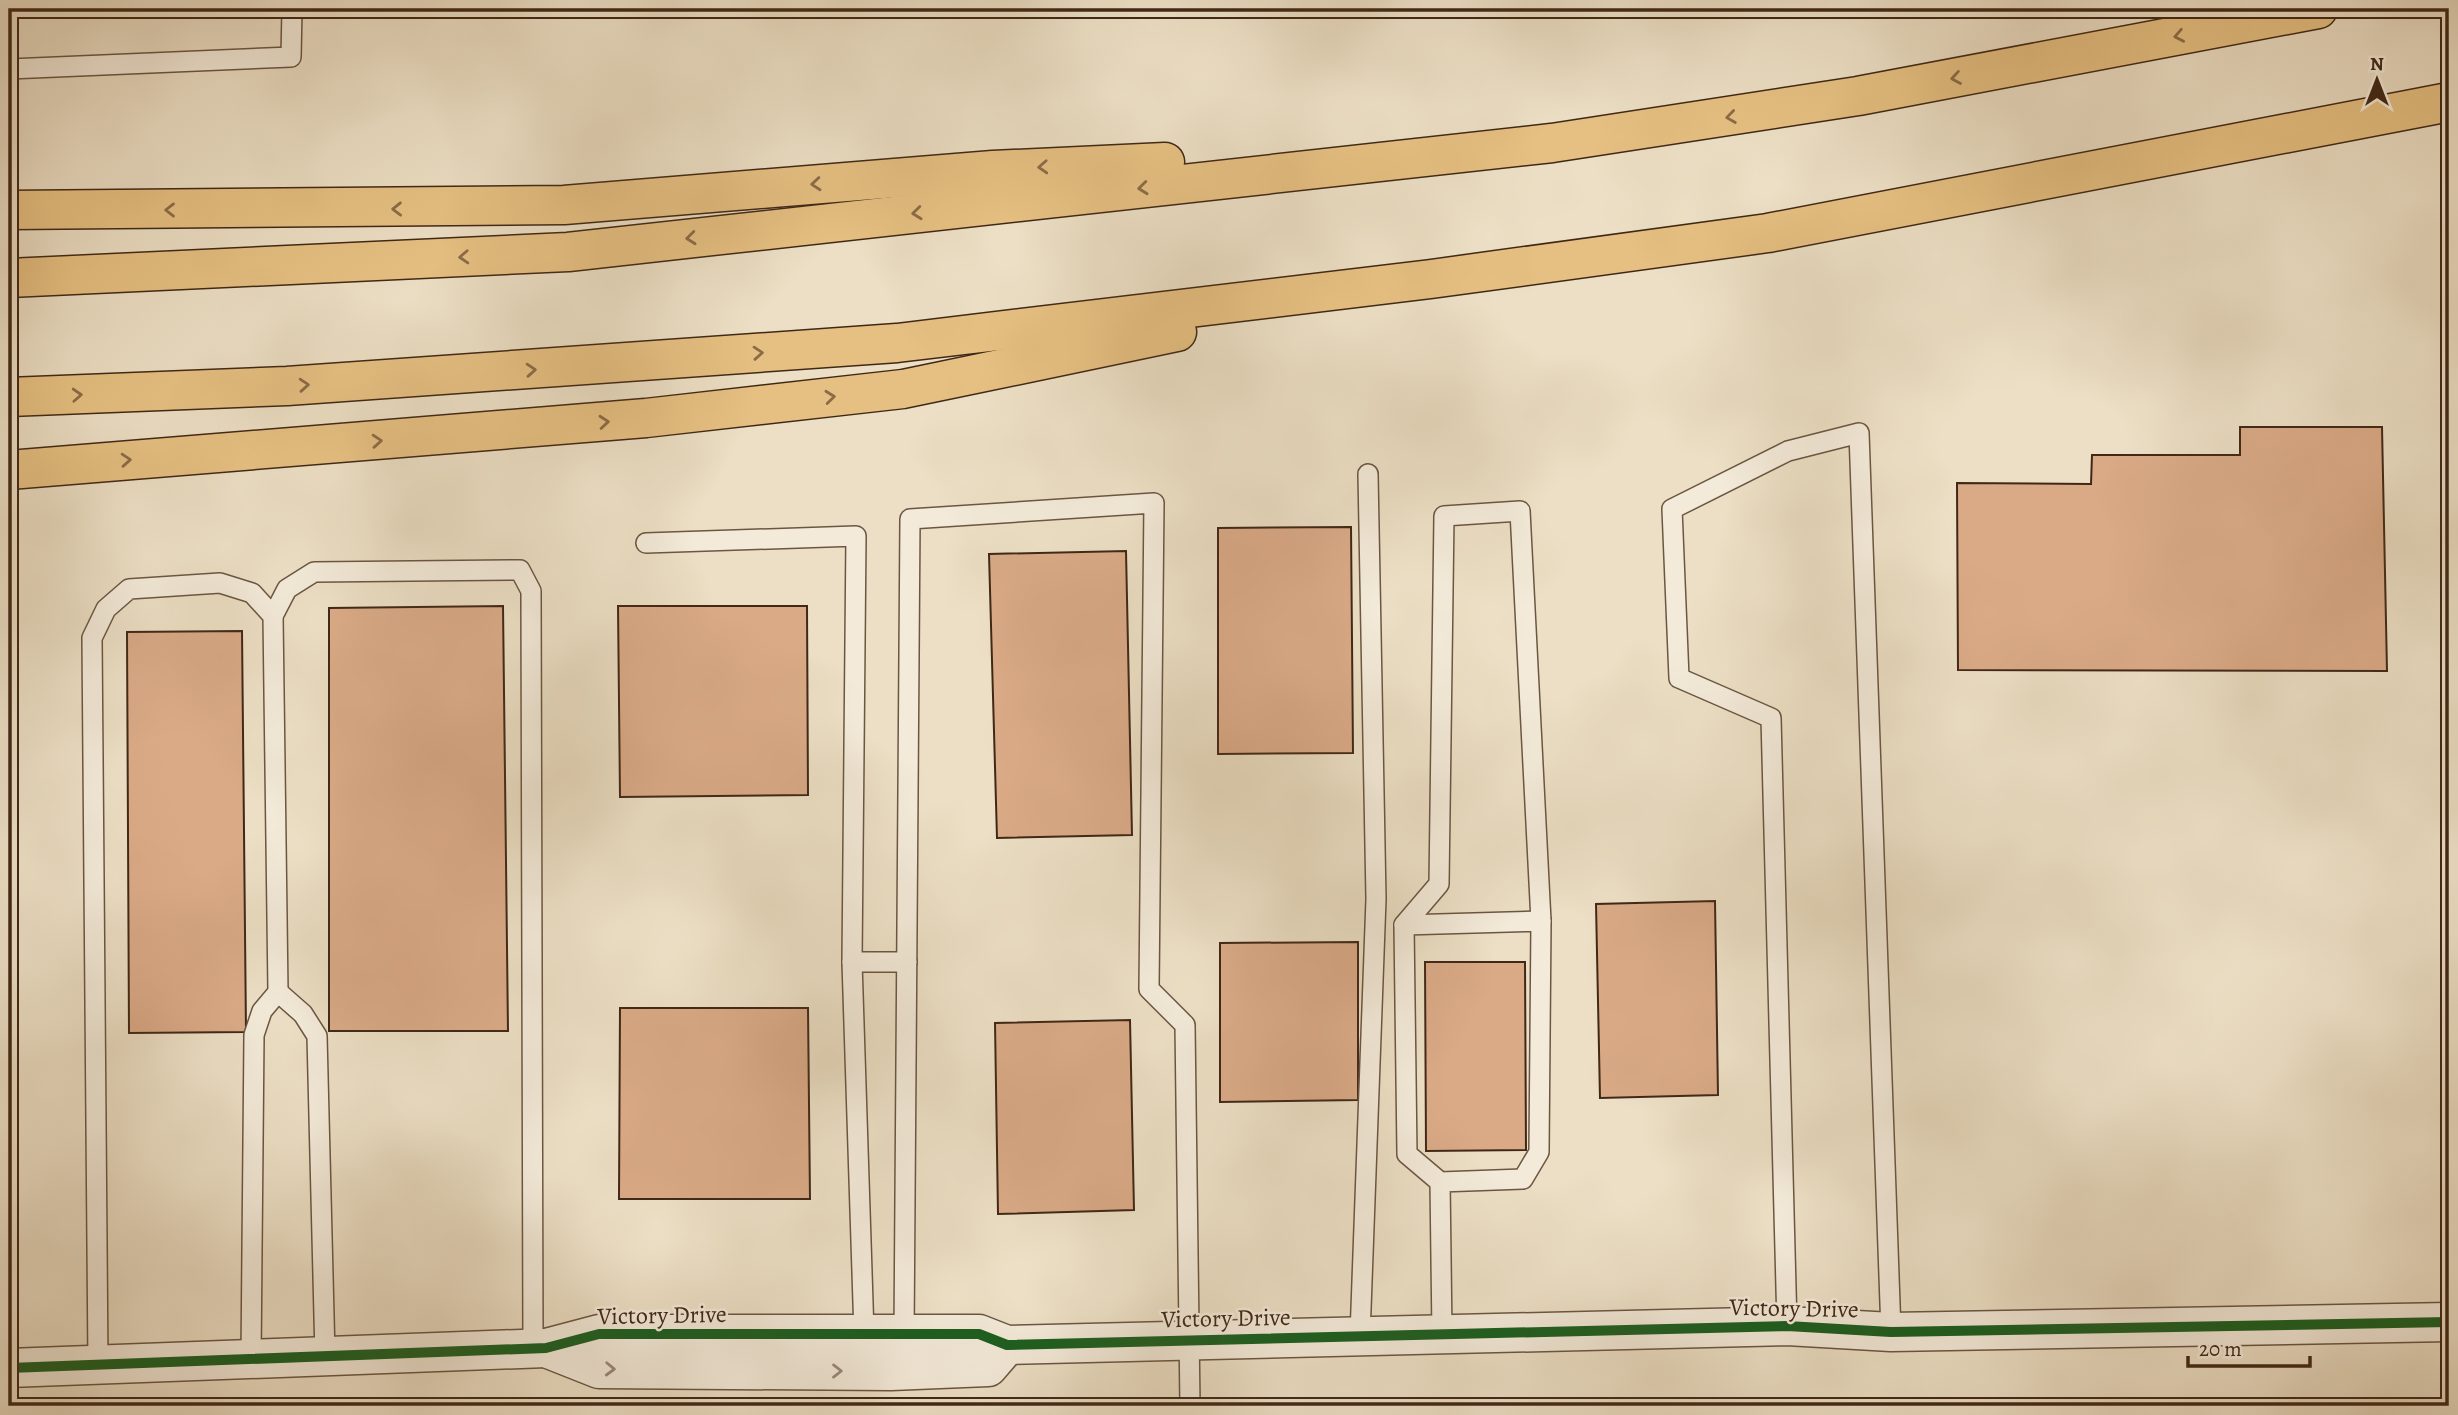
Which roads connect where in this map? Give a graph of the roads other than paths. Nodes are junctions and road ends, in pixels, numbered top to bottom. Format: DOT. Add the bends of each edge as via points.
graph roads {
  1 [pos="292,9"];
  2 [pos="2318,9"];
  3 [pos="9,69"];
  4 [pos="2449,102"];
  5 [pos="1552,143"];
  6 [pos="9,210"];
  7 [pos="9,278"];
  8 [pos="1431,279"];
  9 [pos="9,397"];
  10 [pos="9,470"];
  11 [pos="1368,474"];
  12 [pos="646,543"];
  13 [pos="273,616"];
  14 [pos="1541,921"];
  15 [pos="1404,925"];
  16 [pos="852,962"];
  17 [pos="906,962"];
  18 [pos="278,992"];
  19 [pos="1440,1182"];
  20 [pos="2449,1322"];
  21 [pos="1787,1326"];
  22 [pos="1891,1332"];
  23 [pos="864,1334"];
  24 [pos="1442,1334"];
  25 [pos="904,1335"];
  26 [pos="1360,1336"];
  27 [pos="1189,1340"];
  28 [pos="1007,1345"];
  29 [pos="539,1348"];
  30 [pos="325,1356"];
  31 [pos="251,1359"];
  32 [pos="98,1365"];
  33 [pos="9,1368"];
  34 [pos="1190,1406"];
  1 -- 3 [label="lane" via="291,57"];
  2 -- 5 [label="highway, one-way" via="1857,96"];
  4 -- 8 [label="highway" via="1768,233"];
  5 -- 6 [label="highway, one-way" via="993,170 564,205"];
  5 -- 7 [label="highway, one-way" via="568,252"];
  9 -- 8 [label="highway, one-way" via="286,386 897,343"];
  10 -- 8 [label="highway, one-way" via="620,420 903,389"];
  11 -- 26 [label="lane" via="1376,900"];
  12 -- 16 [label="lane" via="856,536"];
  13 -- 18 [label="lane"];
  13 -- 29 [label="lane" via="287,589 314,572 520,570 531,591"];
  13 -- 32 [label="lane" via="252,593 220,583 129,589 106,609 92,638"];
  14 -- 15 [label="lane"];
  14 -- 15 [label="lane" via="1520,511 1444,516 1439,884"];
  14 -- 19 [label="lane" via="1539,1152 1523,1179"];
  15 -- 19 [label="lane" via="1407,1154"];
  16 -- 17 [label="lane"];
  16 -- 23 [label="lane"];
  17 -- 25 [label="lane"];
  17 -- 27 [label="lane" via="910,519 1154,503 1149,989 1185,1025"];
  18 -- 30 [label="lane" via="303,1014 317,1036"];
  18 -- 31 [label="lane" via="262,1012 254,1035"];
  19 -- 24 [label="lane"];
  20 -- 22 [label="street, Victory Drive"];
  21 -- 22 [label="street, Victory Drive"];
  21 -- 22 [label="lane" via="1771,718 1679,678 1672,509 1788,451 1859,433"];
  21 -- 24 [label="street, Victory Drive"];
  23 -- 25 [label="street, Victory Drive"];
  23 -- 29 [label="street, Victory Drive" via="599,1334"];
  24 -- 26 [label="street, Victory Drive"];
  25 -- 28 [label="street, Victory Drive" via="979,1334"];
  26 -- 27 [label="street, Victory Drive"];
  27 -- 28 [label="street, Victory Drive"];
  27 -- 34 [label="lane"];
  29 -- 28 [label="street, Victory Drive, one-way" via="599,1369 891,1371 988,1367"];
  29 -- 30 [label="street, Victory Drive"];
  30 -- 31 [label="street, Victory Drive"];
  31 -- 32 [label="street, Victory Drive"];
  32 -- 33 [label="street, Victory Drive"];
}
